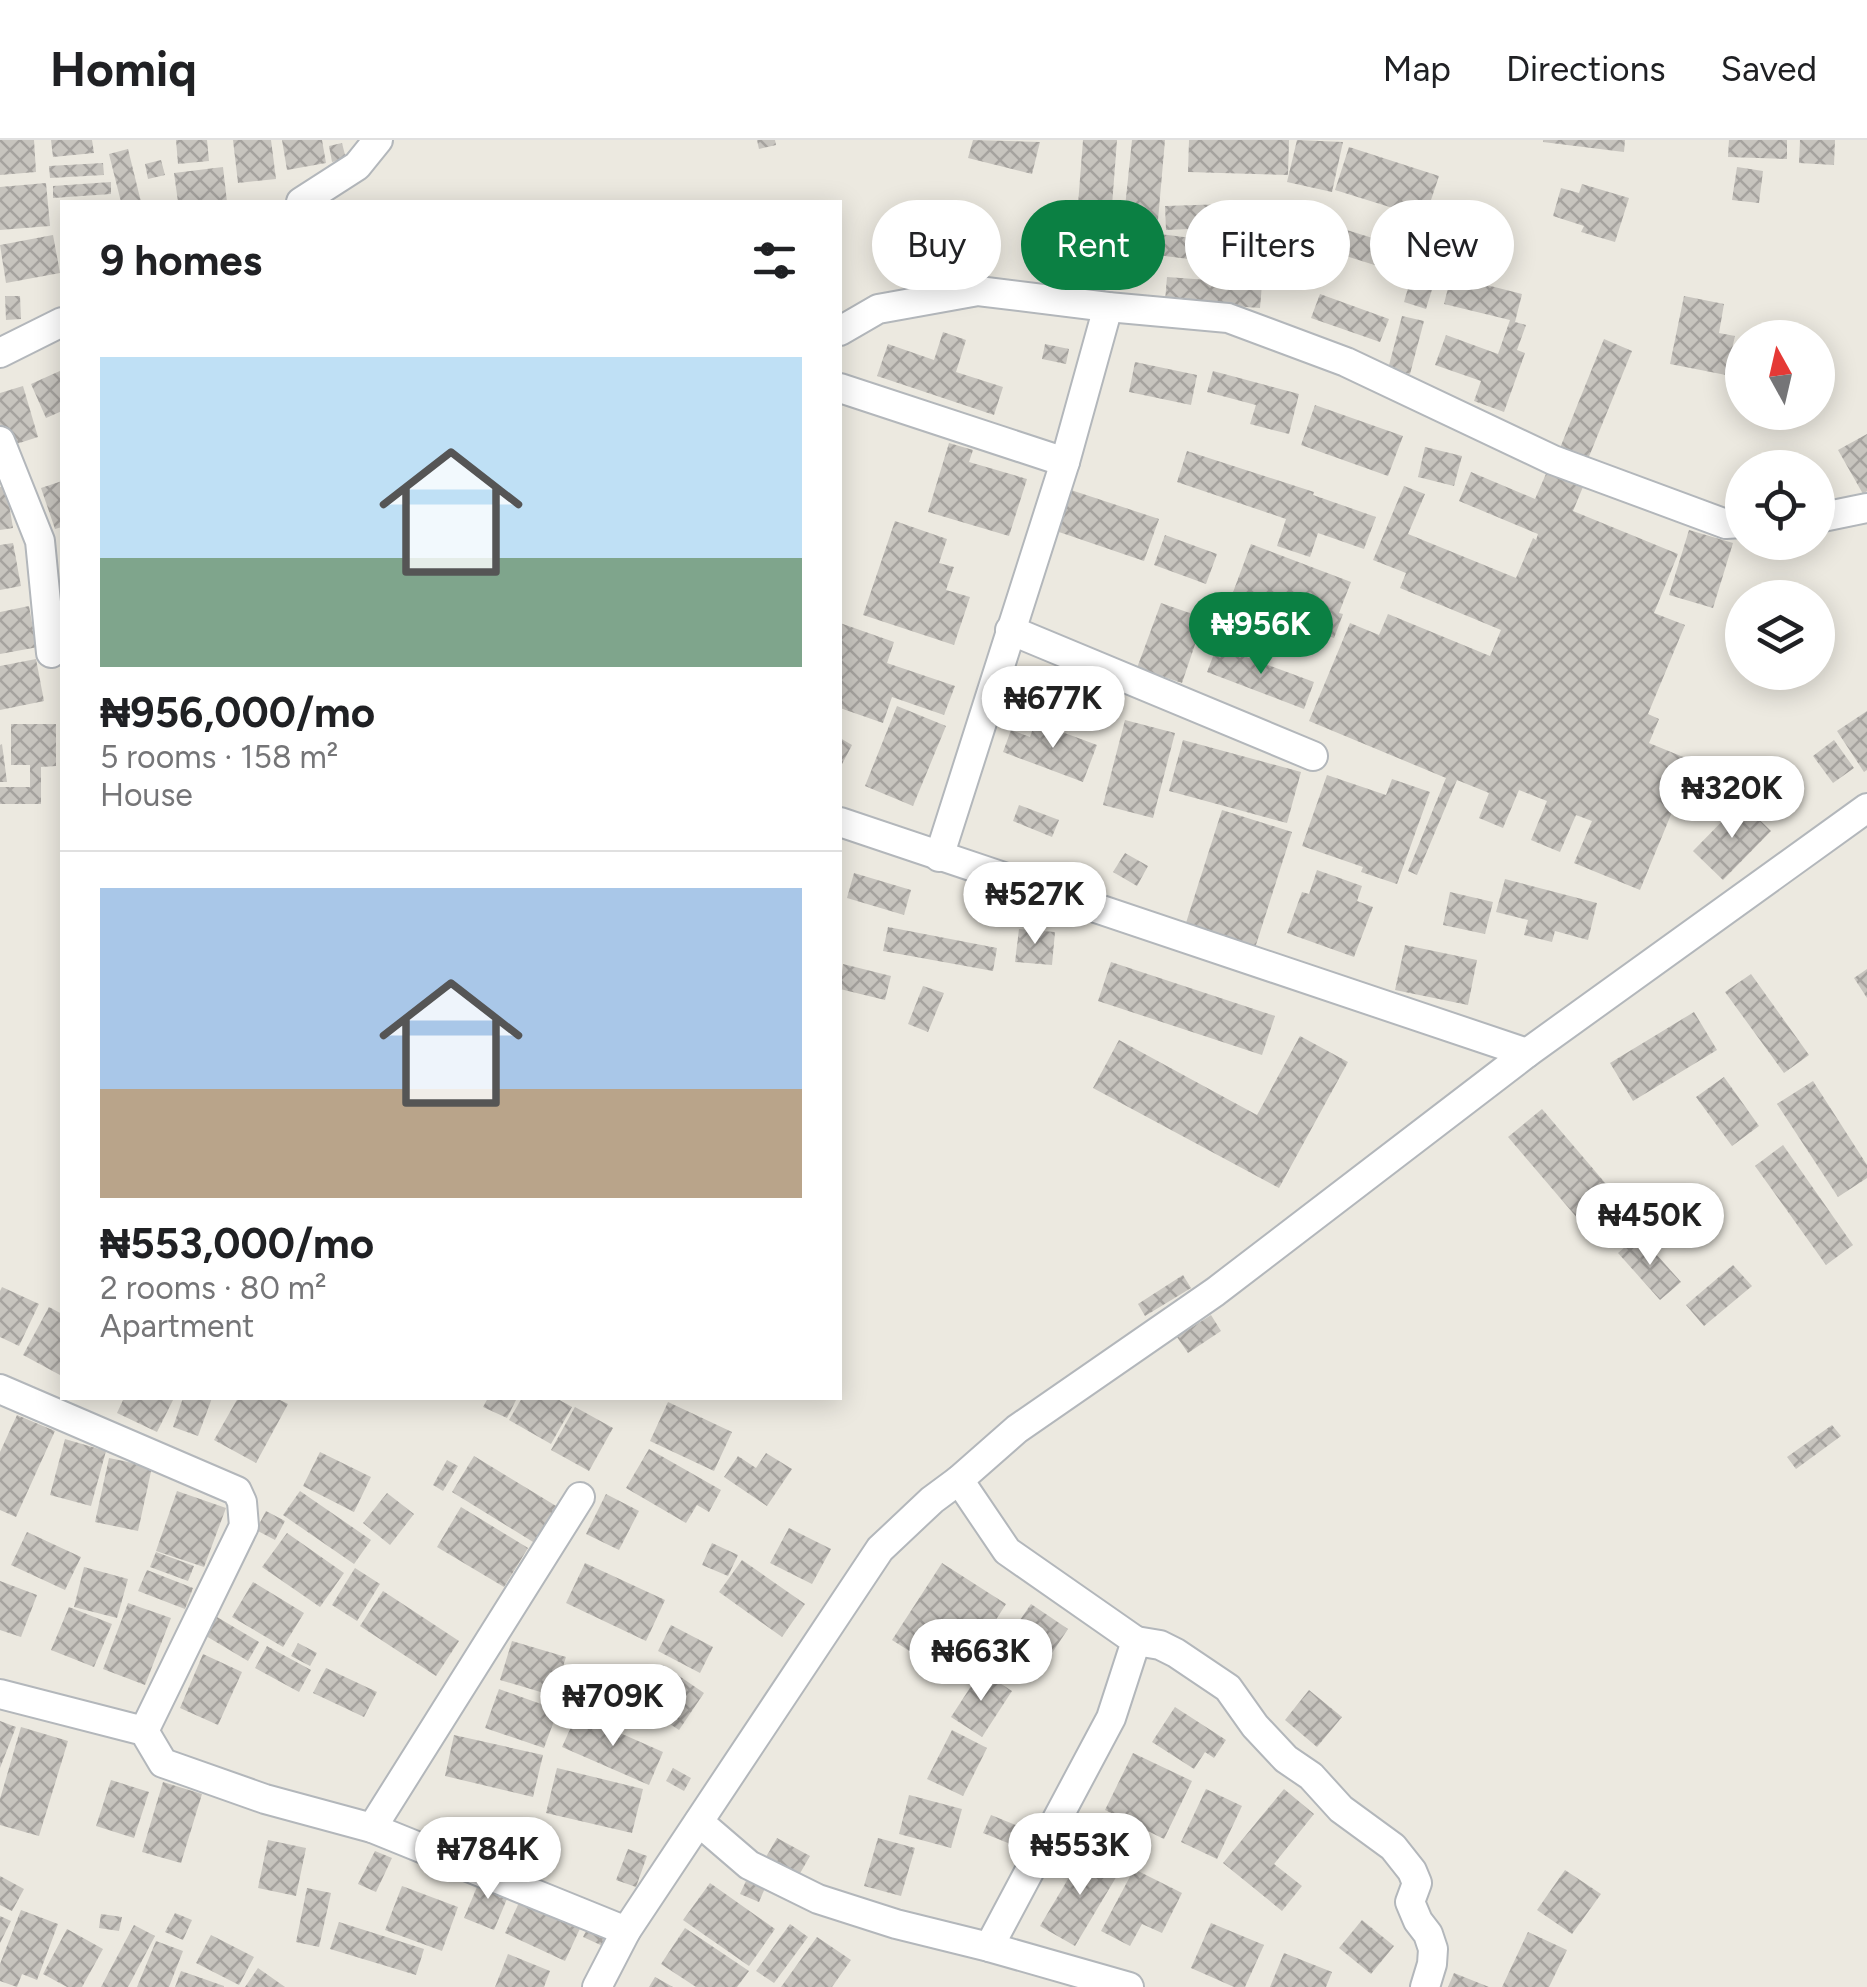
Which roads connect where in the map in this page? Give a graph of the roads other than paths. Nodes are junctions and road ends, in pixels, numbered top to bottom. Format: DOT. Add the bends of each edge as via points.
graph roads {
  1 [pos="378,140"];
  2 [pos="304,200"];
  3 [pos="1108,307"];
  4 [pos="60,323"];
  5 [pos="842,330"];
  6 [pos="0,354"];
  7 [pos="842,389"];
  8 [pos="0,441"];
  9 [pos="1065,462"];
  10 [pos="1867,508"];
  11 [pos="1835,515"];
  12 [pos="1725,524"];
  13 [pos="1010,630"];
  14 [pos="51,653"];
  15 [pos="1313,756"];
  16 [pos="1867,808"];
  17 [pos="842,823"];
  18 [pos="939,857"];
  19 [pos="1528,1053"];
  20 [pos="0,1390"];
  21 [pos="959,1480"];
  22 [pos="580,1497"];
  23 [pos="1136,1642"];
  24 [pos="0,1694"];
  25 [pos="144,1731"];
  26 [pos="699,1822"];
  27 [pos="372,1828"];
  28 [pos="626,1931"];
  29 [pos="990,1947"];
  30 [pos="597,1987"];
  31 [pos="1129,1987"];
  32 [pos="1424,1987"];
  1 -- 2 [label="street" via="357,166"];
  3 -- 5 [label="street" via="978,291 878,309"];
  3 -- 9 [label="street"];
  3 -- 12 [label="street" via="1228,318 1346,362 1553,460"];
  4 -- 6 [label="street"];
  7 -- 9 [label="street"];
  8 -- 14 [label="street" via="40,541"];
  9 -- 13 [label="street"];
  10 -- 11 [label="street"];
  13 -- 15 [label="street"];
  13 -- 18 [label="street"];
  16 -- 19 [label="street"];
  17 -- 18 [label="street"];
  18 -- 19 [label="street"];
  19 -- 21 [label="street" via="1215,1292 1017,1429"];
  20 -- 25 [label="street" via="236,1491 242,1502 244,1526"];
  21 -- 23 [label="street" via="1007,1551"];
  21 -- 26 [label="street" via="880,1549"];
  22 -- 27 [label="street"];
  23 -- 29 [label="street" via="1110,1718"];
  23 -- 32 [label="street" via="1160,1645 1228,1688 1286,1759 1393,1847 1412,1871 1410,1902 1433,1949"];
  24 -- 25 [label="street"];
  25 -- 27 [label="street" via="163,1763"];
  26 -- 28 [label="street"];
  26 -- 29 [label="street" via="749,1865 818,1899"];
  27 -- 28 [label="street"];
  28 -- 30 [label="street"];
  29 -- 31 [label="street"];
}
